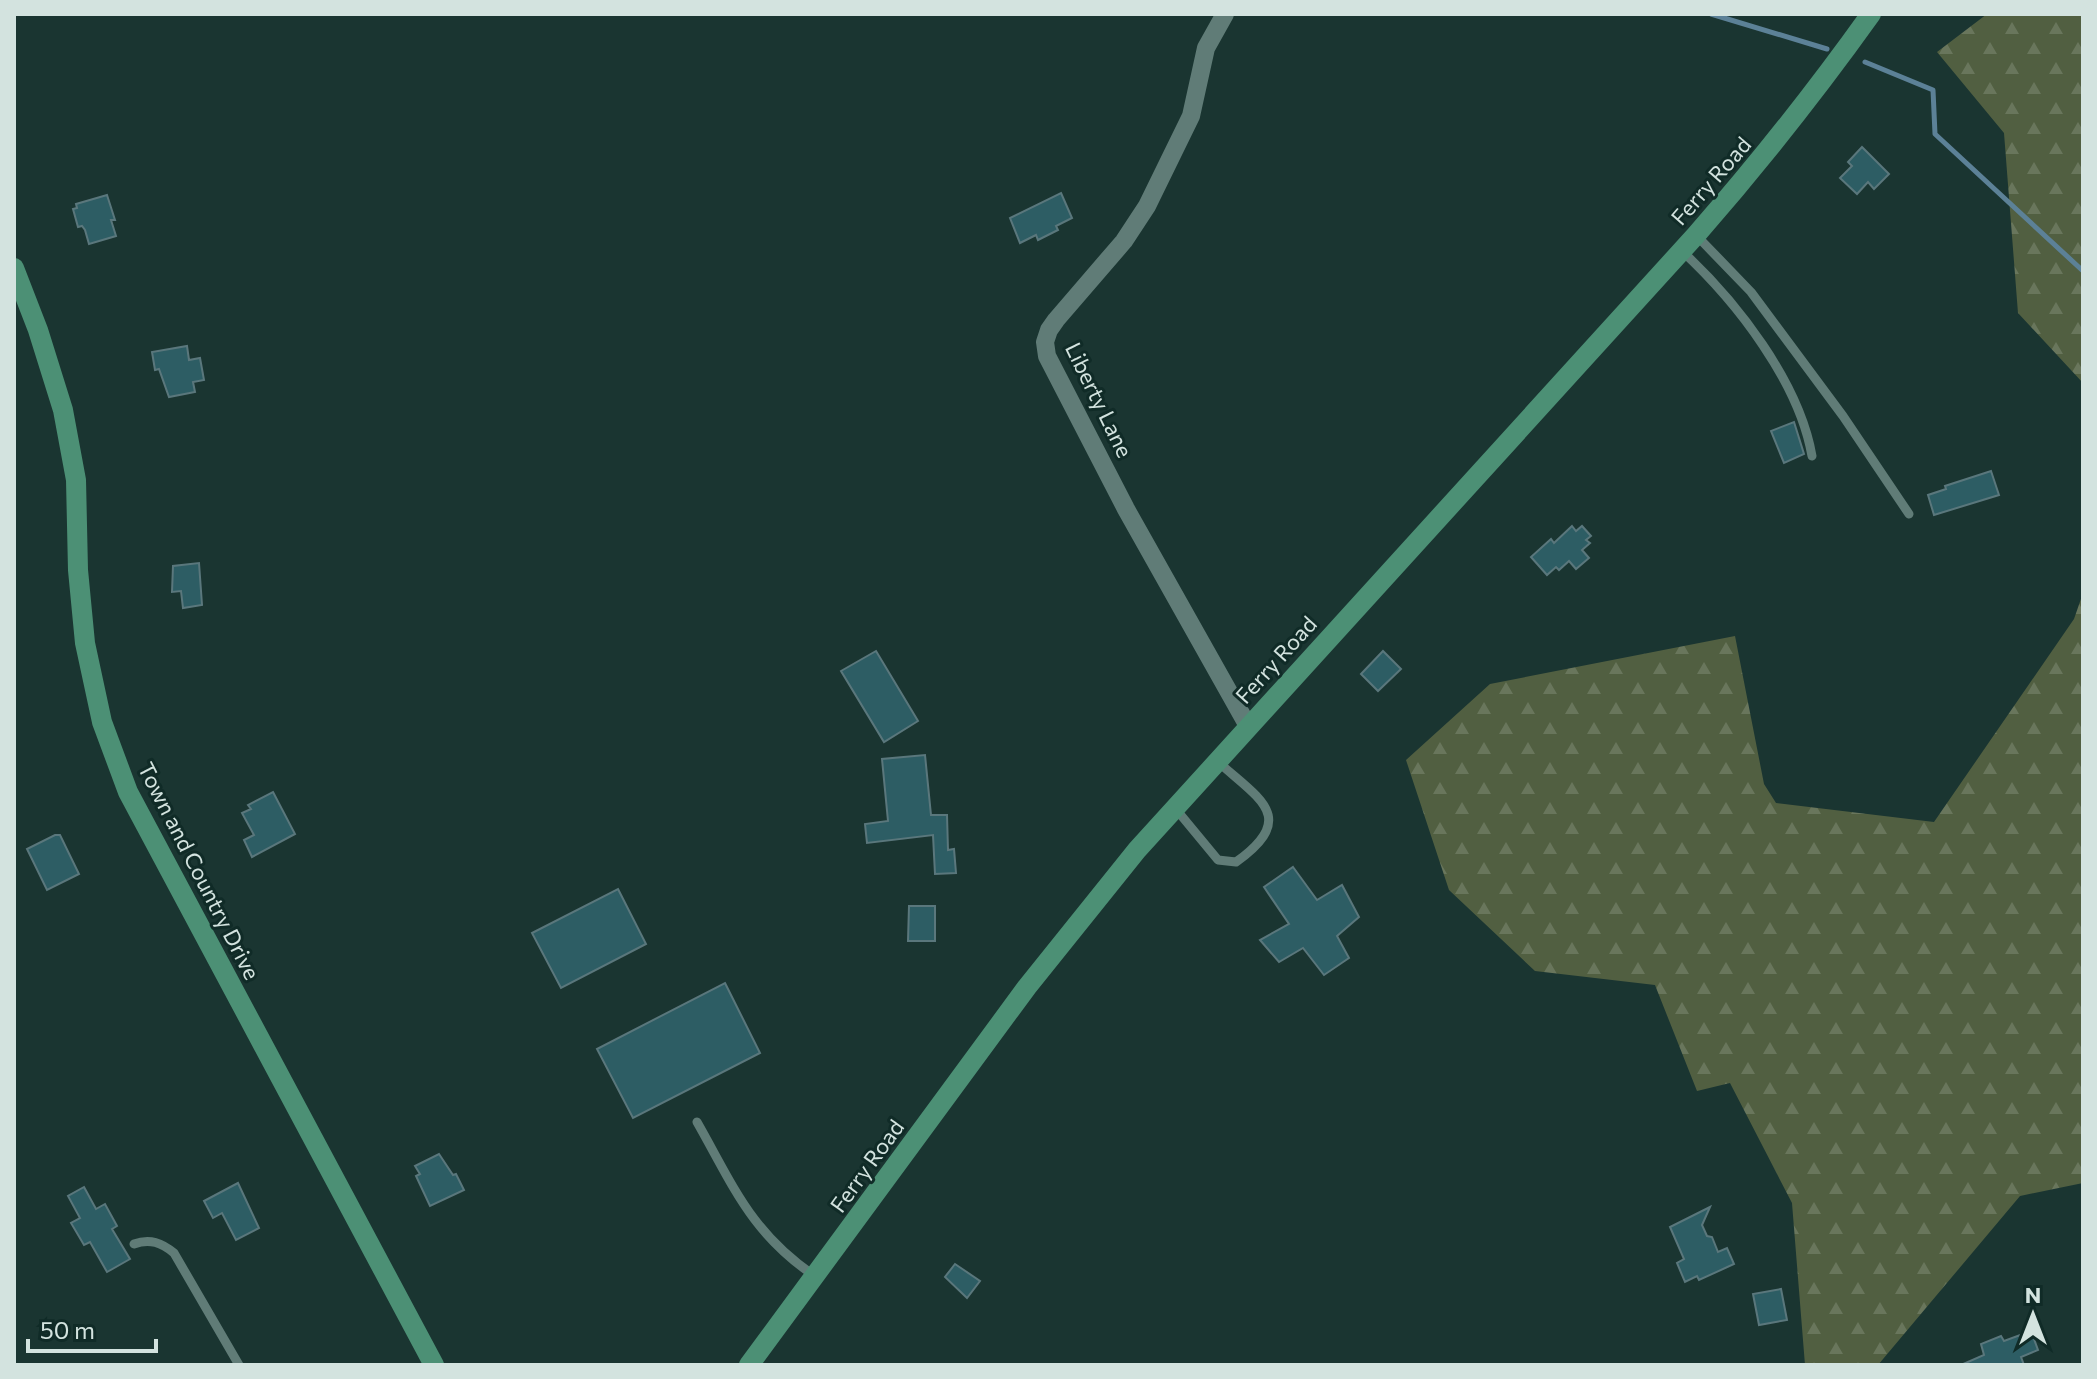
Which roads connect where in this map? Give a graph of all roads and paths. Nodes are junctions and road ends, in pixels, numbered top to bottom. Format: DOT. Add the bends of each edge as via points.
graph roads {
  1 [pos="1225,14"];
  2 [pos="1871,14"];
  3 [pos="1689,243"];
  4 [pos="14,268"];
  5 [pos="1812,456"];
  6 [pos="1909,514"];
  7 [pos="1248,726"];
  8 [pos="1217,761"];
  9 [pos="1175,808"];
  10 [pos="697,1122"];
  11 [pos="134,1244"];
  12 [pos="816,1277"];
  13 [pos="239,1365"];
  14 [pos="434,1365"];
  15 [pos="749,1365"];
  1 -- 7 [label="street, Liberty Lane" via="1206,48 1191,116 1163,177 1124,241 1056,320 1045,342 1076,415"];
  2 -- 3 [label="main road, Ferry Road" via="1756,167"];
  3 -- 5 [label="lane" via="1743,314 1797,404"];
  3 -- 6 [label="lane" via="1751,292"];
  3 -- 7 [label="main road, Ferry Road"];
  4 -- 14 [label="main road, Town and Country Drive" via="63,410 76,480 85,643 102,722 128,792"];
  7 -- 8 [label="main road, Ferry Road"];
  8 -- 9 [label="main road, Ferry Road"];
  8 -- 9 [label="lane" via="1268,811 1267,832 1249,853 1236,862 1218,860"];
  9 -- 12 [label="main road, Ferry Road" via="1027,987"];
  10 -- 12 [label="lane" via="752,1219 792,1261"];
  11 -- 13 [label="lane" via="154,1242 174,1253"];
  12 -- 15 [label="main road, Ferry Road"];
}
